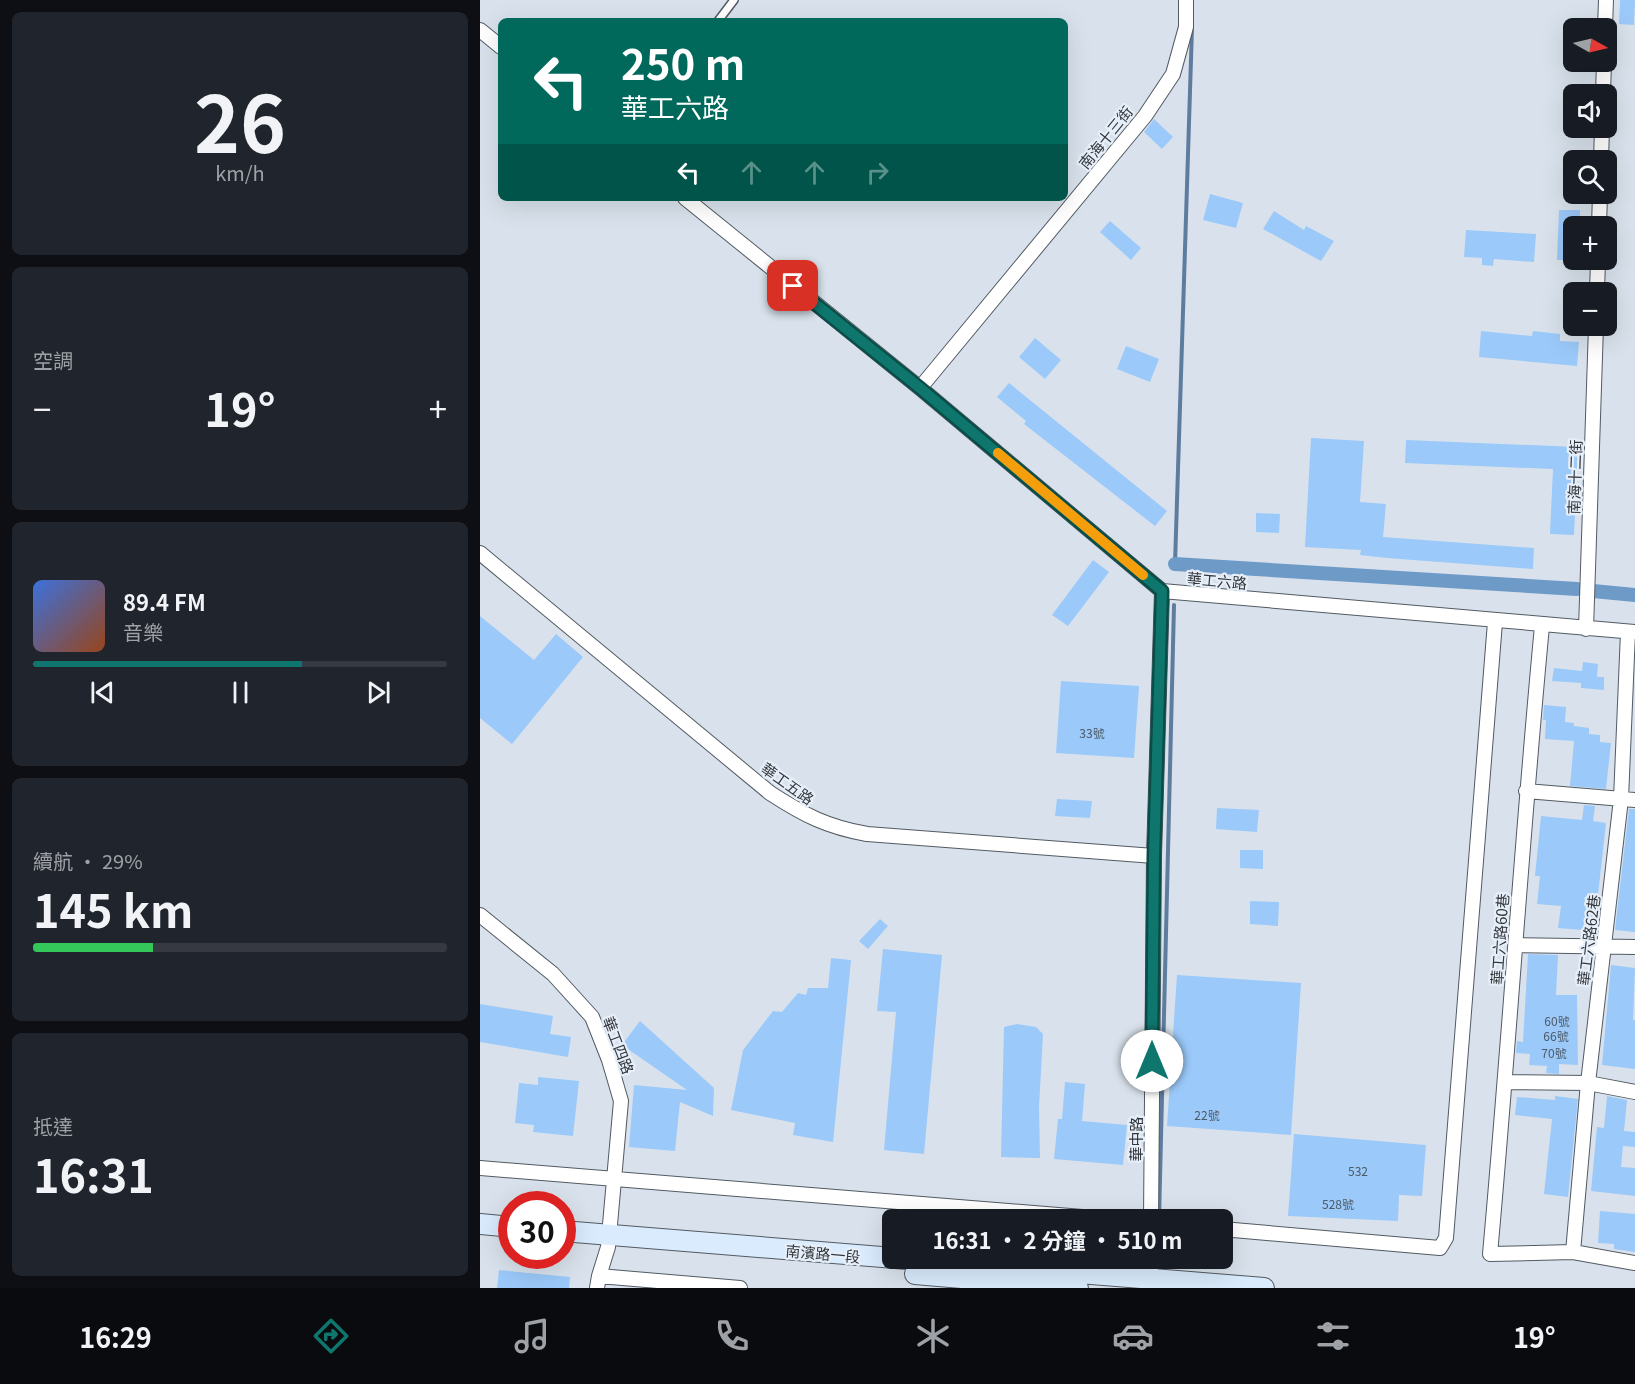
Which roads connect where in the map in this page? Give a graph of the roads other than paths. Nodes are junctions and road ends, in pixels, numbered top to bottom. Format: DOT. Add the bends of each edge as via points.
graph roads {
  1 [pos="734,0"];
  2 [pos="1186,0"];
  3 [pos="1606,0"];
  4 [pos="720,18"];
  5 [pos="1605,18"];
  6 [pos="480,30"];
  7 [pos="498,45"];
  8 [pos="689,201"];
  9 [pos="1596,336"];
  10 [pos="920,388"];
  11 [pos="480,553"];
  12 [pos="1162,591"];
  13 [pos="1495,622"];
  14 [pos="1542,626"];
  15 [pos="1586,629"];
  16 [pos="1631,632"];
  17 [pos="1526,791"];
  18 [pos="1628,799"];
  19 [pos="1154,856"];
  20 [pos="480,915"];
  21 [pos="1516,945"];
  22 [pos="1603,945"];
  23 [pos="1635,947"];
  24 [pos="1506,1082"];
  25 [pos="1588,1083"];
  26 [pos="1635,1092"];
  27 [pos="480,1168"];
  28 [pos="614,1178"];
  29 [pos="987,1209"];
  30 [pos="1151,1209"];
  31 [pos="480,1224"];
  32 [pos="498,1226"];
  33 [pos="1233,1229"];
  34 [pos="576,1234"];
  35 [pos="480,1237"];
  36 [pos="498,1239"];
  37 [pos="609,1241"];
  38 [pos="576,1243"];
  39 [pos="1573,1252"];
  40 [pos="1635,1263"];
  41 [pos="598,1282"];
  42 [pos="1150,1283"];
  43 [pos="740,1288"];
  44 [pos="1078,1288"];
  45 [pos="1264,1288"];
  1 -- 4 [label="lane"];
  2 -- 10 [label="street, 南海十三街" via="1186,27 1173,74 1144,116"];
  3 -- 5 [label="street"];
  6 -- 7 [label="street"];
  8 -- 10 [label="street"];
  9 -- 15 [label="street, 南海十二街"];
  10 -- 12 [label="street"];
  11 -- 19 [label="street, 華工五路" via="770,793 804,815 836,828 867,834"];
  12 -- 13 [label="street, 華工六路"];
  12 -- 19 [label="street, 華中路"];
  13 -- 14 [label="street, 華工六路"];
  13 -- 33 [label="street" via="1446,1239 1440,1248"];
  14 -- 15 [label="street, 華工六路"];
  14 -- 17 [label="street, 華工六路60巷"];
  15 -- 16 [label="street, 華工六路"];
  16 -- 18 [label="street, 華工六路62巷"];
  17 -- 18 [label="street"];
  17 -- 21 [label="street, 華工六路60巷"];
  18 -- 22 [label="street, 華工六路62巷"];
  19 -- 30 [label="street, 華中路"];
  20 -- 28 [label="street, 華工四路" via="553,974 592,1017 621,1101"];
  21 -- 22 [label="street"];
  21 -- 24 [label="street, 華工六路60巷"];
  22 -- 23 [label="street"];
  22 -- 25 [label="street, 華工六路62巷"];
  24 -- 25 [label="street"];
  24 -- 39 [label="street, 華工六路60巷" via="1490,1254"];
  25 -- 26 [label="street"];
  25 -- 39 [label="street, 華工六路62巷"];
  27 -- 28 [label="street"];
  28 -- 29 [label="street"];
  28 -- 37 [label="street, 華工四路"];
  31 -- 32 [label="main road"];
  34 -- 37 [label="main road, 南濱路一段"];
  35 -- 36 [label="main road"];
  37 -- 38 [label="main road, 南濱路一段"];
  37 -- 41 [label="street, 華工四路"];
  37 -- 42 [label="main road, 南濱路一段"];
  37 -- 44 [label="main road, 南濱路一段"];
  39 -- 40 [label="street"];
  41 -- 43 [label="street"];
  42 -- 45 [label="main road, 南濱路一段"];
}
